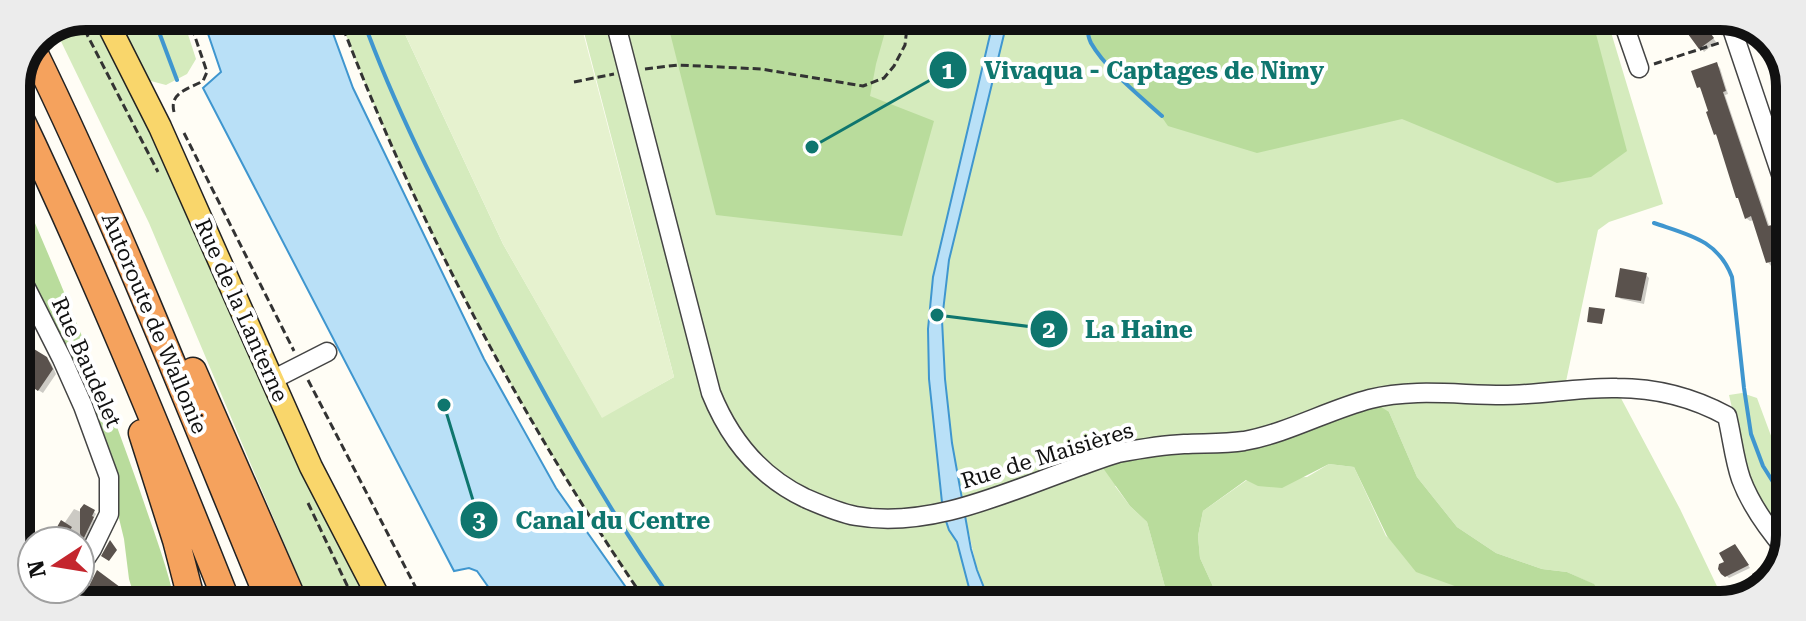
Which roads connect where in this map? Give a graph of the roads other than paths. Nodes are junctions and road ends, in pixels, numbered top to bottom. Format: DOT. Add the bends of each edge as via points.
graph roads {
  1 [pos="111,30"];
  2 [pos="617,30"];
  3 [pos="1626,30"];
  4 [pos="1732,31"];
  5 [pos="37,59"];
  6 [pos="1639,68"];
  7 [pos="30,139"];
  8 [pos="1776,160"];
  9 [pos="121,241"];
  10 [pos="85,259"];
  11 [pos="30,296"];
  12 [pos="327,352"];
  13 [pos="272,380"];
  14 [pos="1776,538"];
  15 [pos="96,541"];
  16 [pos="189,591"];
  17 [pos="223,591"];
  18 [pos="265,591"];
  19 [pos="289,591"];
  20 [pos="375,591"];
  1 -- 13 [label="main road, Rue de la Lanterne"];
  2 -- 14 [label="street, Rue de Maisières" via="711,393 732,436 750,458 795,493 856,516 919,518 1115,454 1246,440 1403,393 1505,395 1615,387 1683,397 1727,416 1741,478"];
  3 -- 6 [label="street"];
  4 -- 8 [label="street"];
  5 -- 9 [label="highway, Autoroute de Wallonie"];
  7 -- 10 [label="highway, Autoroute de Wallonie"];
  9 -- 18 [label="highway, Autoroute de Wallonie"];
  9 -- 19 [label="highway" via="197,378"];
  10 -- 16 [label="highway"];
  10 -- 17 [label="highway, Autoroute de Wallonie"];
  11 -- 15 [label="street, Rue Baudelet" via="83,406 109,477 109,514"];
  12 -- 13 [label="street"];
  13 -- 20 [label="main road, Rue de la Lanterne"];
}
